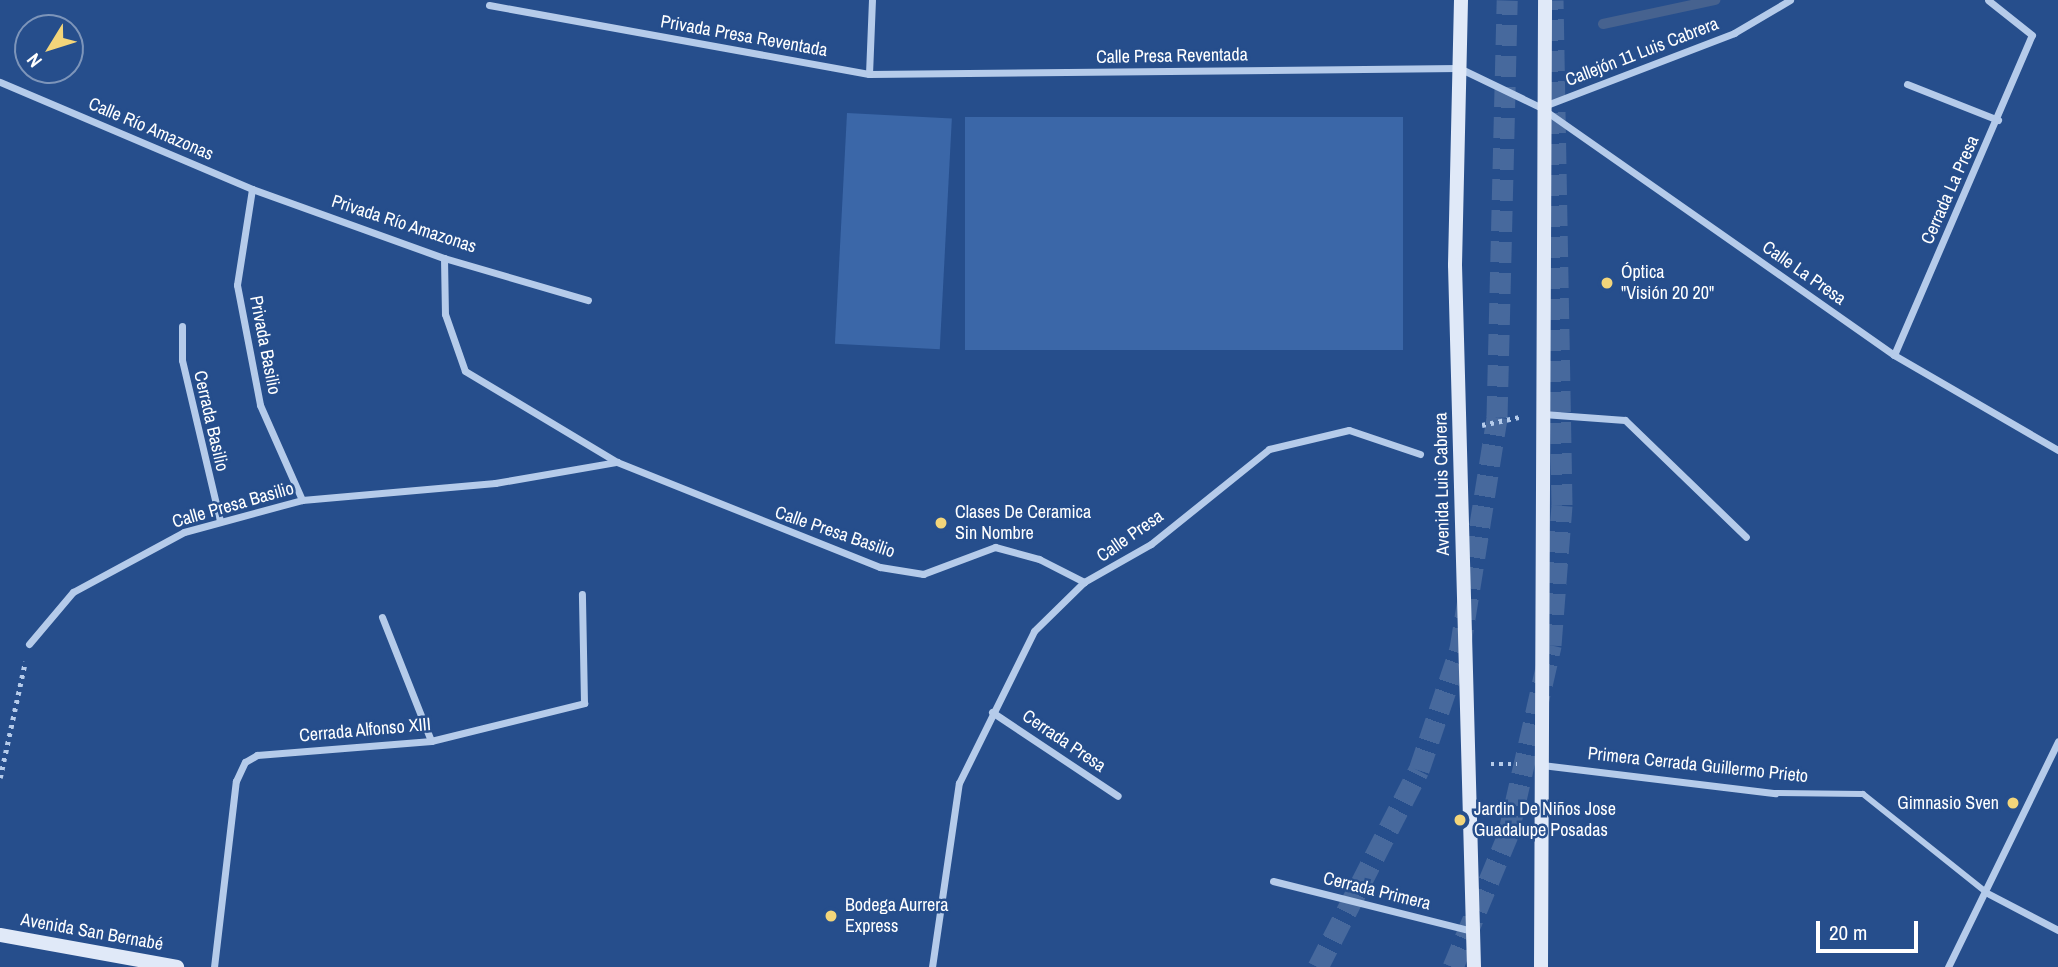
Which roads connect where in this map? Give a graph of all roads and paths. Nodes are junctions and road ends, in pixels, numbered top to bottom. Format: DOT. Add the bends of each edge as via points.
graph roads {
  1 [pos="872,0"];
  2 [pos="1461,0"];
  3 [pos="1545,0"];
  4 [pos="1790,0"];
  5 [pos="1988,0"];
  6 [pos="489,5"];
  7 [pos="1460,68"];
  8 [pos="869,74"];
  9 [pos="0,82"];
  10 [pos="1907,84"];
  11 [pos="1540,107"];
  12 [pos="1998,120"];
  13 [pos="252,188"];
  14 [pos="444,258"];
  15 [pos="588,300"];
  16 [pos="182,326"];
  17 [pos="1894,355"];
  18 [pos="1539,414"];
  19 [pos="1460,429"];
  20 [pos="2058,450"];
  21 [pos="1420,454"];
  22 [pos="617,462"];
  23 [pos="302,500"];
  24 [pos="220,521"];
  25 [pos="1746,537"];
  26 [pos="1084,582"];
  27 [pos="582,594"];
  28 [pos="382,617"];
  29 [pos="29,644"];
  30 [pos="992,712"];
  31 [pos="431,741"];
  32 [pos="2058,741"];
  33 [pos="1466,764"];
  34 [pos="1538,764"];
  35 [pos="0,778"];
  36 [pos="1775,793"];
  37 [pos="1118,796"];
  38 [pos="1273,881"];
  39 [pos="1989,894"];
  40 [pos="2058,930"];
  41 [pos="1472,932"];
  42 [pos="0,935"];
  43 [pos="177,967"];
  44 [pos="214,967"];
  45 [pos="932,967"];
  46 [pos="1474,967"];
  47 [pos="1541,967"];
  48 [pos="1948,967"];
  1 -- 8 [label="street"];
  2 -- 7 [label="main road, Avenida Luis Cabrera"];
  3 -- 11 [label="main road"];
  4 -- 11 [label="street, Callejón 11 Luis Cabrera" via="1734,33"];
  5 -- 12 [label="street, Cerrada La Presa" via="2032,35"];
  6 -- 8 [label="street, Privada Presa Reventada"];
  7 -- 8 [label="street, Calle Presa Reventada"];
  7 -- 11 [label="street, Calle Presa Reventada"];
  7 -- 19 [label="main road, Avenida Luis Cabrera" via="1455,265"];
  9 -- 13 [label="street, Calle Río Amazonas"];
  10 -- 12 [label="street"];
  11 -- 17 [label="street, Calle La Presa"];
  11 -- 18 [label="main road"];
  12 -- 17 [label="street, Cerrada La Presa"];
  13 -- 14 [label="street, Privada Río Amazonas"];
  13 -- 23 [label="street, Privada Basilio" via="237,285 260,405"];
  14 -- 15 [label="street, Privada Río Amazonas"];
  14 -- 22 [label="street, Calle Presa Basilio" via="446,314 465,371"];
  16 -- 24 [label="street, Cerrada Basilio" via="184,374"];
  17 -- 20 [label="street, Calle La Presa"];
  18 -- 19 [label="path"];
  18 -- 25 [label="street" via="1625,420"];
  18 -- 34 [label="main road"];
  19 -- 33 [label="main road, Avenida Luis Cabrera"];
  21 -- 26 [label="street, Calle Presa" via="1349,430 1290,440 1269,449 1114,571"];
  22 -- 23 [label="street, Calle Presa Basilio" via="495,483"];
  22 -- 26 [label="street, Calle Presa Basilio" via="880,567 923,574 995,547 1038,559"];
  23 -- 24 [label="street, Calle Presa Basilio"];
  24 -- 29 [label="street, Calle Presa Basilio" via="184,532 73,592"];
  26 -- 30 [label="street, Calle Presa" via="1034,631"];
  27 -- 31 [label="street, Cerrada Alfonso XIII" via="584,704"];
  28 -- 31 [label="street"];
  29 -- 35 [label="path"];
  30 -- 37 [label="street, Cerrada Presa"];
  30 -- 45 [label="street, Calle Presa" via="959,783"];
  31 -- 44 [label="street, Cerrada Alfonso XIII" via="257,755 245,762 236,781"];
  32 -- 39 [label="street"];
  33 -- 34 [label="path"];
  33 -- 41 [label="main road, Avenida Luis Cabrera"];
  34 -- 36 [label="street, Primera Cerrada Guillermo Prieto"];
  34 -- 47 [label="main road"];
  36 -- 39 [label="street, Primera Cerrada Guillermo Prieto" via="1863,794"];
  38 -- 41 [label="street, Cerrada Primera"];
  39 -- 40 [label="street"];
  39 -- 48 [label="street"];
  41 -- 46 [label="main road, Avenida Luis Cabrera"];
  42 -- 43 [label="main road, Avenida San Bernabé"];
}
